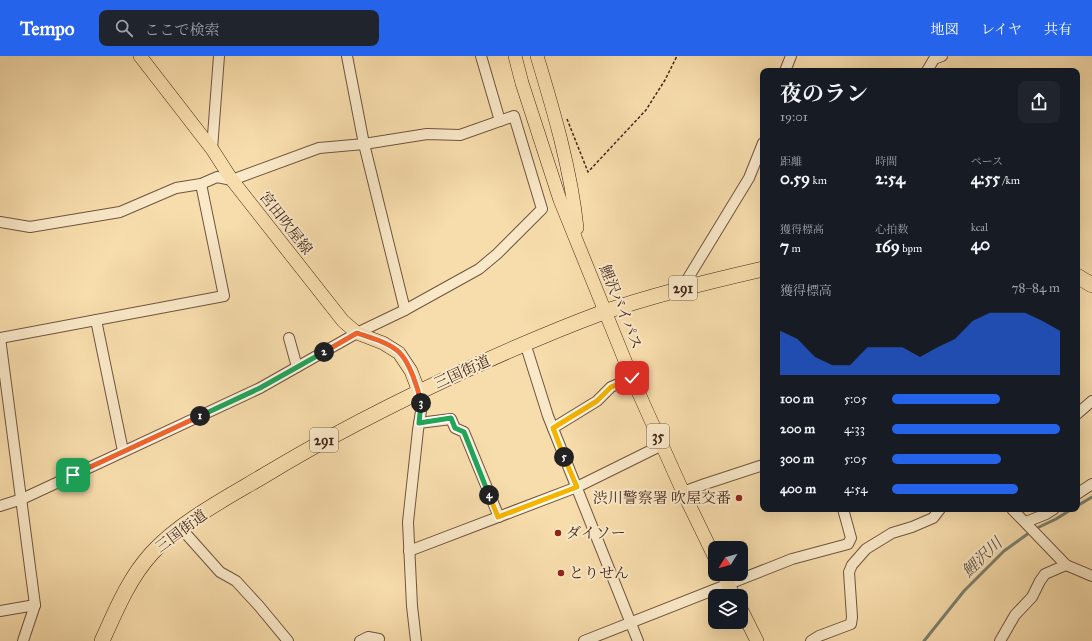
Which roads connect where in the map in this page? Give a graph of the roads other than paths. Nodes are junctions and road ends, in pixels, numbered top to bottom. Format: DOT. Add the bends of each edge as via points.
graph roads {
  1 [pos="140,56"];
  2 [pos="219,56"];
  3 [pos="347,56"];
  4 [pos="481,56"];
  5 [pos="515,56"];
  6 [pos="537,56"];
  7 [pos="791,56"];
  8 [pos="942,56"];
  9 [pos="786,68"];
  10 [pos="929,68"];
  11 [pos="500,121"];
  12 [pos="364,144"];
  13 [pos="212,149"];
  14 [pos="760,150"];
  15 [pos="232,180"];
  16 [pos="201,184"];
  17 [pos="0,222"];
  18 [pos="578,242"];
  19 [pos="760,270"];
  20 [pos="1080,278"];
  21 [pos="1092,285"];
  22 [pos="682,288"];
  23 [pos="405,310"];
  24 [pos="605,312"];
  25 [pos="96,320"];
  26 [pos="357,333"];
  27 [pos="0,338"];
  28 [pos="289,338"];
  29 [pos="525,343"];
  30 [pos="297,367"];
  31 [pos="632,378"];
  32 [pos="419,392"];
  33 [pos="1092,401"];
  34 [pos="1080,411"];
  35 [pos="419,423"];
  36 [pos="553,428"];
  37 [pos="662,445"];
  38 [pos="123,451"];
  39 [pos="760,466"];
  40 [pos="1092,484"];
  41 [pos="577,487"];
  42 [pos="683,492"];
  43 [pos="1080,492"];
  44 [pos="22,499"];
  45 [pos="0,506"];
  46 [pos="844,512"];
  47 [pos="938,512"];
  48 [pos="1015,512"];
  49 [pos="1049,512"];
  50 [pos="498,517"];
  51 [pos="1027,524"];
  52 [pos="182,526"];
  53 [pos="708,544"];
  54 [pos="410,551"];
  55 [pos="1066,565"];
  56 [pos="748,572"];
  57 [pos="1092,576"];
  58 [pos="721,581"];
  59 [pos="35,605"];
  60 [pos="0,611"];
  61 [pos="631,622"];
  62 [pos="748,622"];
  63 [pos="379,639"];
  64 [pos="23,641"];
  65 [pos="102,641"];
  66 [pos="288,641"];
  67 [pos="360,641"];
  68 [pos="416,641"];
  69 [pos="584,641"];
  70 [pos="638,641"];
  71 [pos="758,641"];
  72 [pos="811,641"];
  73 [pos="1000,641"];
  1 -- 13 [label="main road, 宮田吹屋線"];
  2 -- 13 [label="street"];
  3 -- 12 [label="street"];
  4 -- 11 [label="street"];
  5 -- 18 [label="main road, 鯉沢バイパス / 35" via="560,200"];
  6 -- 18 [label="main road, 鯉沢バイパス / 35" via="555,118 574,204"];
  7 -- 9 [label="street"];
  8 -- 10 [label="street" via="934,59"];
  11 -- 12 [label="street" via="460,135 428,134"];
  11 -- 23 [label="street" via="514,116 542,209 498,254 479,269"];
  12 -- 15 [label="street" via="319,148"];
  12 -- 23 [label="street"];
  13 -- 15 [label="main road, 宮田吹屋線"];
  14 -- 22 [label="street" via="749,178"];
  15 -- 16 [label="street" via="217,177"];
  15 -- 26 [label="main road, 宮田吹屋線" via="343,321"];
  16 -- 17 [label="street" via="176,188 120,212 30,227"];
  16 -- 25 [label="street" via="224,296"];
  18 -- 24 [label="main road, 鯉沢バイパス / 35"];
  19 -- 22 [label="highway, 三国街道 / 291"];
  20 -- 21 [label="highway"];
  22 -- 24 [label="highway, 三国街道 / 291"];
  23 -- 26 [label="street"];
  24 -- 29 [label="highway, 三国街道 / 291"];
  24 -- 31 [label="main road, 鯉沢バイパス / 35"];
  25 -- 27 [label="street"];
  25 -- 38 [label="street"];
  26 -- 30 [label="street"];
  26 -- 32 [label="main road, 宮田吹屋線" via="383,343 399,353 411,371"];
  27 -- 44 [label="street"];
  28 -- 30 [label="street"];
  29 -- 32 [label="highway, 三国街道 / 291"];
  29 -- 36 [label="street"];
  30 -- 38 [label="street" via="260,388"];
  31 -- 36 [label="street" via="611,387 597,401"];
  31 -- 37 [label="main road, 鯉沢バイパス / 35"];
  32 -- 35 [label="street" via="422,405"];
  32 -- 52 [label="highway, 三国街道 / 291" via="298,455"];
  33 -- 34 [label="street"];
  35 -- 50 [label="street" via="451,418 455,428 464,432"];
  35 -- 54 [label="street" via="408,522"];
  36 -- 41 [label="street"];
  37 -- 41 [label="street"];
  37 -- 42 [label="main road, 鯉沢バイパス / 35"];
  38 -- 44 [label="street"];
  39 -- 42 [label="street"];
  40 -- 43 [label="street"];
  41 -- 50 [label="street"];
  41 -- 61 [label="street"];
  42 -- 53 [label="main road, 鯉沢バイパス / 35"];
  44 -- 45 [label="street"];
  44 -- 59 [label="street"];
  46 -- 56 [label="street" via="851,538 848,544"];
  47 -- 72 [label="street" via="933,518 892,533 866,549 849,572 851,624"];
  48 -- 51 [label="street"];
  49 -- 51 [label="street"];
  50 -- 54 [label="street"];
  51 -- 55 [label="street"];
  52 -- 65 [label="highway, 三国街道 / 291" via="141,566 128,586"];
  52 -- 66 [label="street" via="220,572 236,581"];
  54 -- 68 [label="street"];
  55 -- 57 [label="street"];
  55 -- 73 [label="street" via="1045,574 1032,598 1016,615"];
  58 -- 61 [label="street"];
  59 -- 60 [label="street"];
  59 -- 64 [label="street"];
  61 -- 69 [label="street"];
  61 -- 70 [label="street"];
  62 -- 71 [label="main road"];
  63 -- 67 [label="street" via="368,637"];
}
